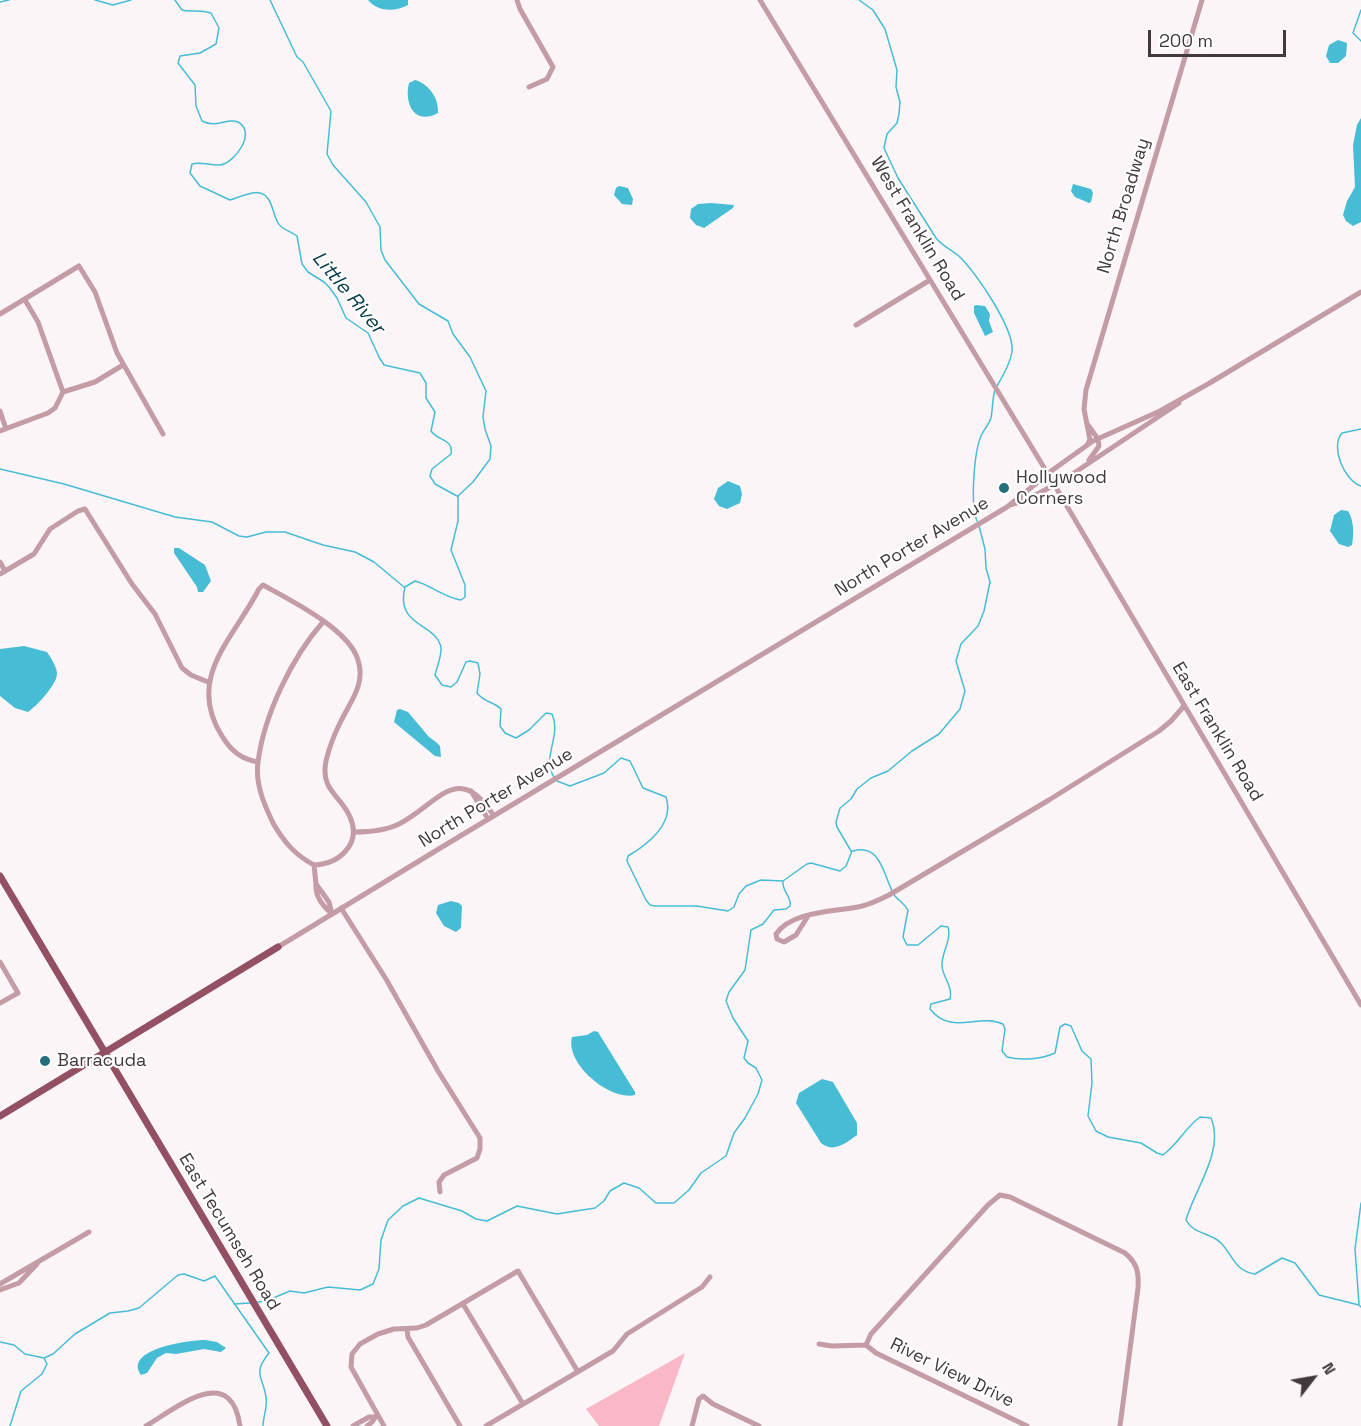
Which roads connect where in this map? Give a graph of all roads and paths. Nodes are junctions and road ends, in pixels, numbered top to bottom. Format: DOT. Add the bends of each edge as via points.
graph roads {
  1 [pos="518,0"];
  2 [pos="760,0"];
  3 [pos="1202,0"];
  4 [pos="530,87"];
  5 [pos="930,280"];
  6 [pos="1361,292"];
  7 [pos="25,300"];
  8 [pos="0,314"];
  9 [pos="856,325"];
  10 [pos="123,365"];
  11 [pos="1208,384"];
  12 [pos="63,392"];
  13 [pos="0,411"];
  14 [pos="1086,422"];
  15 [pos="3,430"];
  16 [pos="163,434"];
  17 [pos="1098,439"];
  18 [pos="1085,447"];
  19 [pos="1077,471"];
  20 [pos="1048,474"];
  21 [pos="1055,486"];
  22 [pos="1007,507"];
  23 [pos="0,562"];
  24 [pos="3,572"];
  25 [pos="323,622"];
  26 [pos="208,682"];
  27 [pos="1184,706"];
  28 [pos="258,762"];
  29 [pos="470,790"];
  30 [pos="494,816"];
  31 [pos="488,819"];
  32 [pos="354,832"];
  33 [pos="314,865"];
  34 [pos="0,876"];
  35 [pos="341,908"];
  36 [pos="332,914"];
  37 [pos="808,916"];
  38 [pos="278,948"];
  39 [pos="0,962"];
  40 [pos="0,1003"];
  41 [pos="1361,1005"];
  42 [pos="105,1053"];
  43 [pos="0,1116"];
  44 [pos="441,1192"];
  45 [pos="89,1232"];
  46 [pos="38,1263"];
  47 [pos="710,1277"];
  48 [pos="0,1284"];
  49 [pos="0,1290"];
  50 [pos="463,1304"];
  51 [pos="407,1329"];
  52 [pos="819,1344"];
  53 [pos="866,1345"];
  54 [pos="578,1372"];
  55 [pos="523,1404"];
  56 [pos="376,1416"];
  57 [pos="146,1426"];
  58 [pos="240,1426"];
  59 [pos="327,1426"];
  60 [pos="353,1426"];
  61 [pos="367,1426"];
  62 [pos="384,1426"];
  63 [pos="460,1426"];
  64 [pos="486,1426"];
  65 [pos="692,1426"];
  66 [pos="759,1426"];
  67 [pos="1027,1426"];
  68 [pos="1120,1426"];
  1 -- 4 [label="street" via="553,67 547,79"];
  2 -- 5 [label="street, West Franklin Road"];
  3 -- 14 [label="street, North Broadway" via="1088,380"];
  5 -- 9 [label="street"];
  5 -- 20 [label="street, West Franklin Road"];
  6 -- 11 [label="street, North Porter Avenue"];
  7 -- 8 [label="street"];
  7 -- 10 [label="street" via="79,266 95,292"];
  7 -- 12 [label="street" via="38,322"];
  10 -- 12 [label="street" via="95,382"];
  10 -- 16 [label="street"];
  11 -- 17 [label="street, North Porter Avenue"];
  11 -- 19 [label="street, North Porter Avenue"];
  12 -- 15 [label="street" via="55,408"];
  13 -- 15 [label="street"];
  14 -- 17 [label="street"];
  14 -- 18 [label="street, North Broadway" via="1090,440"];
  17 -- 18 [label="street, North Porter Avenue"];
  17 -- 19 [label="street" via="1097,452"];
  18 -- 20 [label="street, North Porter Avenue"];
  19 -- 21 [label="street, North Porter Avenue"];
  20 -- 21 [label="street, East Franklin Road"];
  20 -- 22 [label="street, North Porter Avenue"];
  21 -- 22 [label="street, North Porter Avenue"];
  21 -- 27 [label="street, East Franklin Road"];
  22 -- 30 [label="street, North Porter Avenue"];
  23 -- 24 [label="street"];
  24 -- 26 [label="street" via="34,554 50,529 85,509 155,614 182,668"];
  25 -- 26 [label="street" via="263,585 236,626"];
  25 -- 28 [label="street" via="275,702"];
  25 -- 32 [label="street" via="348,642 360,668 356,696 335,734 325,774 332,794 352,820"];
  26 -- 28 [label="street" via="209,707 220,733 237,755"];
  27 -- 37 [label="street" via="1159,731 889,895 857,907"];
  27 -- 41 [label="street, East Franklin Road"];
  28 -- 33 [label="street" via="263,801 278,832 297,855"];
  29 -- 30 [label="street" via="485,801"];
  29 -- 31 [label="street"];
  29 -- 32 [label="street" via="446,791 400,824 384,830"];
  30 -- 31 [label="street, North Porter Avenue"];
  31 -- 35 [label="street, North Porter Avenue"];
  32 -- 33 [label="street" via="341,857 326,865"];
  33 -- 36 [label="street" via="316,884"];
  34 -- 42 [label="main road, East Tecumseh Road"];
  35 -- 36 [label="street, North Porter Avenue"];
  35 -- 44 [label="street" via="480,1138 477,1158 444,1175 439,1182"];
  36 -- 38 [label="street, North Porter Avenue"];
  37 -- 37 [label="street" via="784,925 776,934 777,939 784,942 792,938"];
  38 -- 42 [label="main road, North Porter Avenue"];
  39 -- 40 [label="street" via="18,993"];
  42 -- 43 [label="main road, North Porter Avenue"];
  42 -- 59 [label="main road, East Tecumseh Road"];
  45 -- 46 [label="street"];
  46 -- 48 [label="street"];
  46 -- 49 [label="street" via="19,1283"];
  47 -- 54 [label="street" via="702,1287 627,1334 613,1351"];
  50 -- 51 [label="street" via="426,1325"];
  50 -- 54 [label="street" via="518,1270"];
  50 -- 55 [label="street"];
  51 -- 56 [label="street" via="378,1334 360,1344 352,1354 351,1367"];
  51 -- 63 [label="street"];
  52 -- 53 [label="street"];
  53 -- 67 [label="street, River View Drive"];
  53 -- 68 [label="street" via="878,1325 988,1205 1000,1195 1010,1197 1125,1253 1135,1263 1139,1276"];
  54 -- 55 [label="street"];
  55 -- 64 [label="street"];
  56 -- 60 [label="street"];
  56 -- 61 [label="street"];
  56 -- 62 [label="street"];
  57 -- 58 [label="street" via="209,1392 229,1401"];
  65 -- 66 [label="street" via="701,1397"];
}
